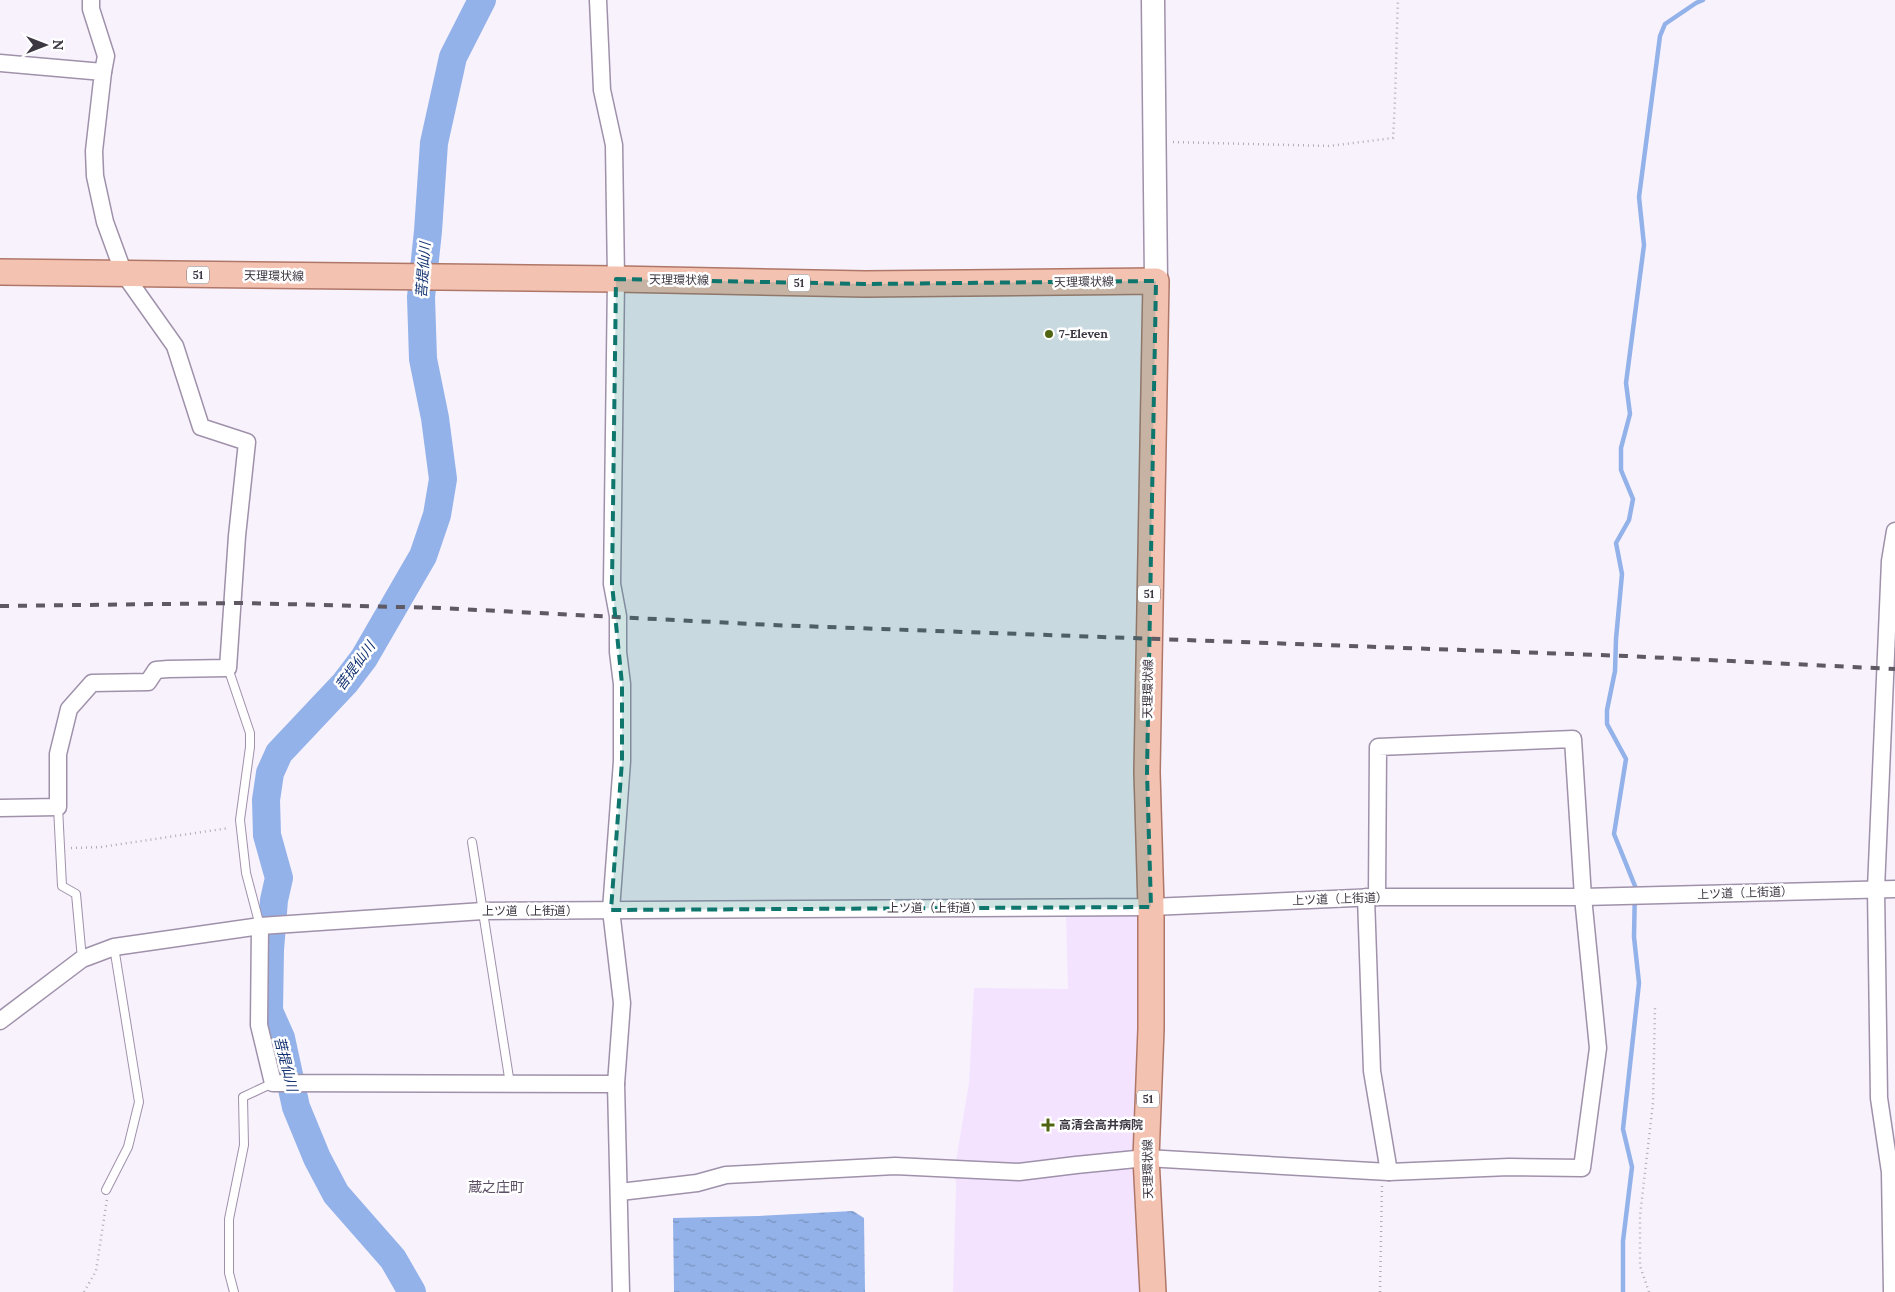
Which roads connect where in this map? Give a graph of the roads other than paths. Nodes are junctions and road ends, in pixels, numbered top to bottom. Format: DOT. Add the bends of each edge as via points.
graph roads {
  1 [pos="91,0"];
  2 [pos="598,0"];
  3 [pos="1153,0"];
  4 [pos="0,64"];
  5 [pos="103,72"];
  6 [pos="0,272"];
  7 [pos="124,274"];
  8 [pos="616,279"];
  9 [pos="1156,281"];
  10 [pos="1895,531"];
  11 [pos="228,668"];
  12 [pos="58,807"];
  13 [pos="0,808"];
  14 [pos="472,842"];
  15 [pos="1876,889"];
  16 [pos="1895,889"];
  17 [pos="1371,897"];
  18 [pos="1583,897"];
  19 [pos="1151,907"];
  20 [pos="611,910"];
  21 [pos="484,911"];
  22 [pos="260,926"];
  23 [pos="114,947"];
  24 [pos="82,959"];
  25 [pos="0,1021"];
  26 [pos="273,1083"];
  27 [pos="510,1084"];
  28 [pos="616,1084"];
  29 [pos="1146,1158"];
  30 [pos="1385,1172"];
  31 [pos="1892,1172"];
  32 [pos="108,1188"];
  33 [pos="620,1192"];
  34 [pos="234,1292"];
  35 [pos="620,1292"];
  36 [pos="1153,1292"];
  37 [pos="1892,1292"];
  1 -- 5 [label="street" via="106,56"];
  2 -- 8 [label="street" via="602,90 614,145"];
  3 -- 9 [label="street"];
  4 -- 5 [label="street"];
  5 -- 7 [label="street" via="94,151 95,176 105,222"];
  6 -- 7 [label="main road, 天理環状線 / 51"];
  7 -- 8 [label="main road, 天理環状線 / 51"];
  7 -- 11 [label="street" via="175,346 201,427 247,442"];
  8 -- 9 [label="main road, 天理環状線 / 51" via="865,284"];
  8 -- 20 [label="street" via="612,584 618,616 622,684 622,761"];
  9 -- 19 [label="main road, 天理環状線 / 51" via="1147,772"];
  10 -- 15 [label="street" via="1890,561"];
  11 -- 12 [label="street" via="156,670 148,682 92,684 69,709 58,754"];
  11 -- 22 [label="lane" via="250,733 240,826 246,873"];
  12 -- 13 [label="street"];
  12 -- 24 [label="lane" via="62,886 76,894"];
  14 -- 21 [label="lane"];
  15 -- 16 [label="street, 上ツ道（上街道）"];
  15 -- 18 [label="street, 上ツ道（上街道）"];
  15 -- 31 [label="street" via="1879,1098"];
  17 -- 18 [label="street, 上ツ道（上街道）"];
  17 -- 18 [label="street" via="1378,747 1573,740"];
  17 -- 19 [label="street, 上ツ道（上街道）"];
  17 -- 30 [label="street" via="1372,1071"];
  18 -- 30 [label="street" via="1598,1048 1582,1168"];
  19 -- 20 [label="street, 上ツ道（上街道）"];
  19 -- 29 [label="main road, 天理環状線 / 51"];
  20 -- 21 [label="street, 上ツ道（上街道）"];
  20 -- 28 [label="street" via="622,1003"];
  21 -- 22 [label="street, 上ツ道（上街道）"];
  21 -- 27 [label="lane"];
  22 -- 23 [label="street, 上ツ道（上街道）"];
  22 -- 26 [label="street" via="259,1025"];
  23 -- 24 [label="street, 上ツ道（上街道）"];
  23 -- 32 [label="lane" via="139,1102 128,1146"];
  24 -- 25 [label="street, 上ツ道（上街道）"];
  26 -- 27 [label="street"];
  26 -- 34 [label="lane" via="243,1097 244,1146 228,1219 229,1273"];
  27 -- 28 [label="street"];
  28 -- 33 [label="street"];
  29 -- 30 [label="street"];
  29 -- 33 [label="street" via="1019,1172 895,1166 726,1175 697,1183"];
  29 -- 36 [label="main road, 天理環状線 / 51"];
  31 -- 37 [label="street"];
  33 -- 35 [label="street"];
}
